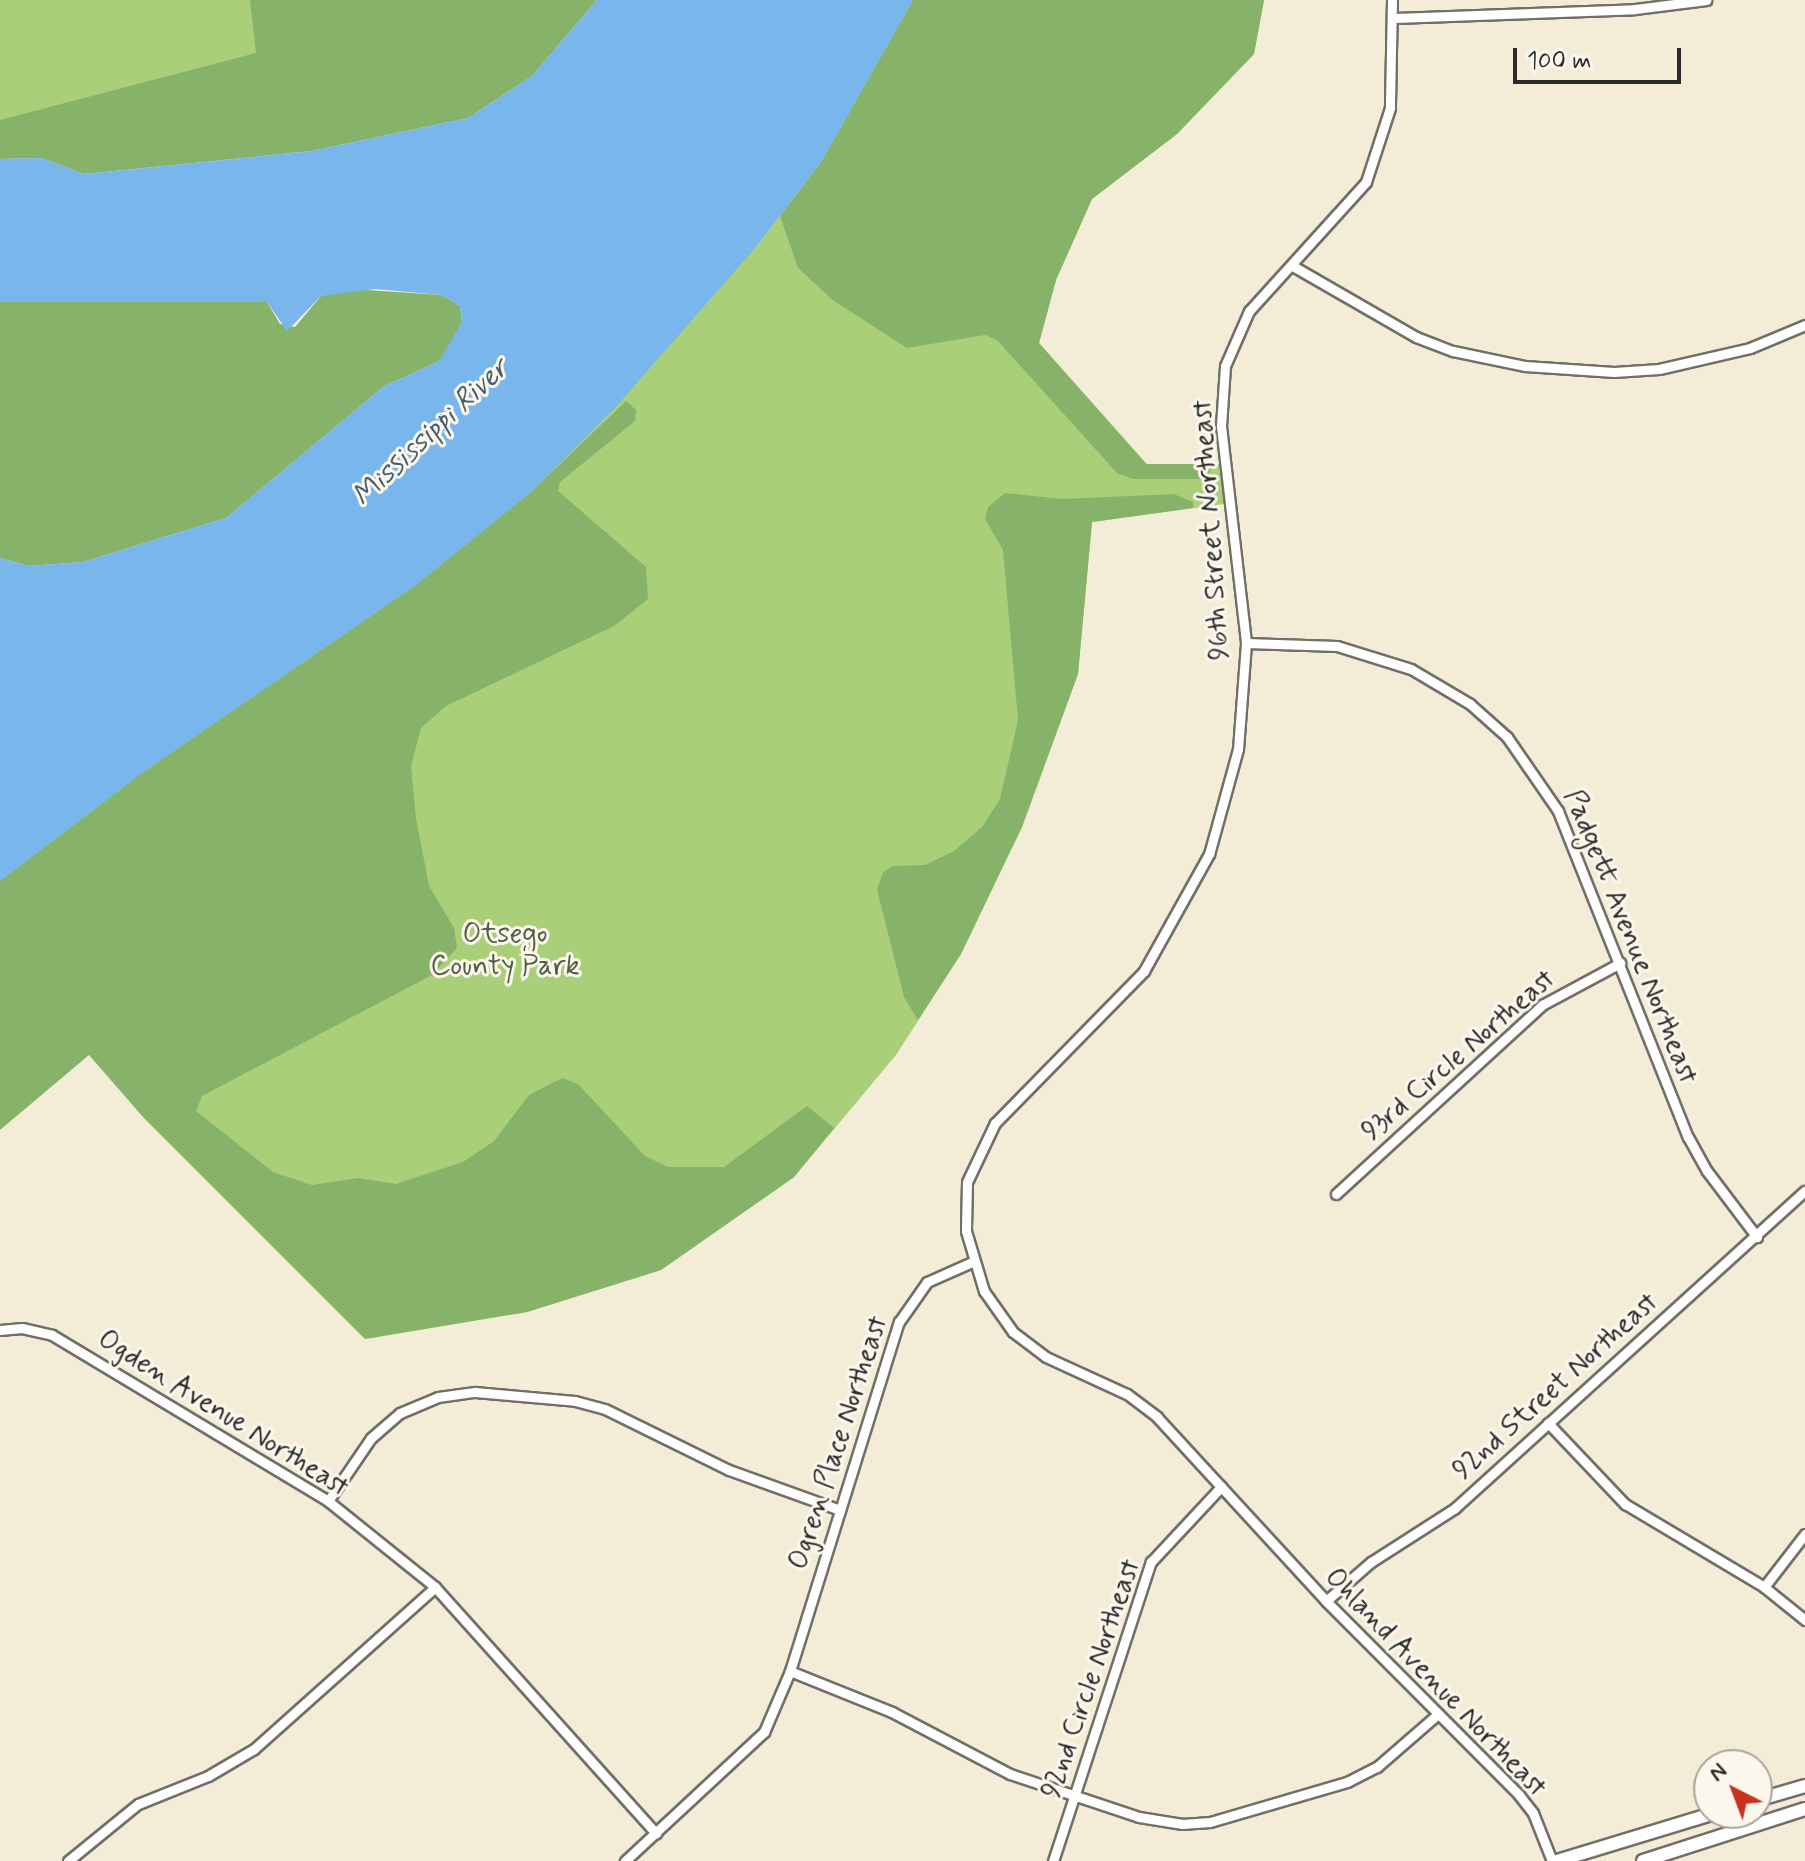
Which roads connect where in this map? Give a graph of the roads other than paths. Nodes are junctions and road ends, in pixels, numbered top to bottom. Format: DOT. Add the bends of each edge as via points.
graph roads {
  1 [pos="1392,0"];
  2 [pos="1706,0"];
  3 [pos="1395,18"];
  4 [pos="1291,265"];
  5 [pos="1805,325"];
  6 [pos="1246,643"];
  7 [pos="1620,963"];
  8 [pos="1805,1191"];
  9 [pos="1336,1194"];
  10 [pos="1757,1237"];
  11 [pos="972,1262"];
  12 [pos="0,1330"];
  13 [pos="1548,1423"];
  14 [pos="1221,1487"];
  15 [pos="328,1501"];
  16 [pos="840,1510"];
  17 [pos="1805,1534"];
  18 [pos="435,1587"];
  19 [pos="1764,1587"];
  20 [pos="1326,1601"];
  21 [pos="1805,1620"];
  22 [pos="790,1671"];
  23 [pos="1438,1714"];
  24 [pos="1805,1786"];
  25 [pos="1773,1795"];
  26 [pos="1075,1798"];
  27 [pos="1805,1809"];
  28 [pos="1693,1820"];
  29 [pos="656,1833"];
  30 [pos="1576,1858"];
  31 [pos="68,1861"];
  32 [pos="625,1861"];
  33 [pos="1053,1861"];
  34 [pos="1554,1861"];
  35 [pos="1643,1861"];
  1 -- 3 [label="street, 96th Street Northeast"];
  2 -- 3 [label="street" via="1647,8"];
  3 -- 4 [label="street, 96th Street Northeast" via="1390,108 1380,149 1351,201"];
  4 -- 5 [label="street" via="1416,337 1453,351 1525,366 1614,372 1659,369 1739,351"];
  4 -- 6 [label="street, 96th Street Northeast" via="1240,326 1221,399"];
  6 -- 7 [label="street, Padgett Avenue Northeast" via="1314,643 1367,653 1437,682 1489,719 1544,785"];
  6 -- 11 [label="street, 96th Street Northeast" via="1238,749 1209,854 1144,971 1013,1102 980,1148 964,1205"];
  7 -- 9 [label="street, 93rd Circle Northeast" via="1542,1005"];
  7 -- 10 [label="street, Padgett Avenue Northeast" via="1688,1137"];
  8 -- 10 [label="street, 92nd Street Northeast"];
  10 -- 13 [label="street, 92nd Street Northeast"];
  11 -- 14 [label="street, 96th Street Northeast" via="991,1305 1023,1343 1141,1404"];
  11 -- 16 [label="street, Ogren Place Northeast" via="939,1273 908,1305"];
  12 -- 15 [label="street, Ogden Avenue Northeast" via="22,1328 52,1335"];
  13 -- 19 [label="street" via="1625,1504"];
  13 -- 20 [label="street, 92nd Street Northeast" via="1455,1508 1371,1562"];
  14 -- 20 [label="street, Ohland Avenue Northeast"];
  14 -- 26 [label="street, 92nd Circle Northeast" via="1151,1562"];
  15 -- 16 [label="street" via="383,1426 417,1404 475,1392 575,1401 627,1417 729,1470"];
  15 -- 18 [label="street, Ogden Avenue Northeast"];
  16 -- 22 [label="street, Ogren Place Northeast"];
  17 -- 19 [label="street"];
  18 -- 29 [label="street, Ogden Avenue Northeast"];
  18 -- 31 [label="street" via="254,1749 208,1776 138,1804"];
  19 -- 21 [label="street"];
  20 -- 23 [label="street, Ohland Avenue Northeast"];
  22 -- 26 [label="street" via="892,1712 984,1764"];
  22 -- 29 [label="street, Ogren Place Northeast" via="764,1732"];
  23 -- 26 [label="street" via="1363,1775 1210,1822 1139,1817"];
  23 -- 34 [label="street, Ohland Avenue Northeast" via="1519,1795"];
  24 -- 25 [label="main road"];
  26 -- 33 [label="street, 92nd Circle Northeast"];
  27 -- 35 [label="main road"];
  28 -- 30 [label="main road"];
  29 -- 32 [label="street, Ogren Place Northeast"];
  30 -- 34 [label="main road"];
}
